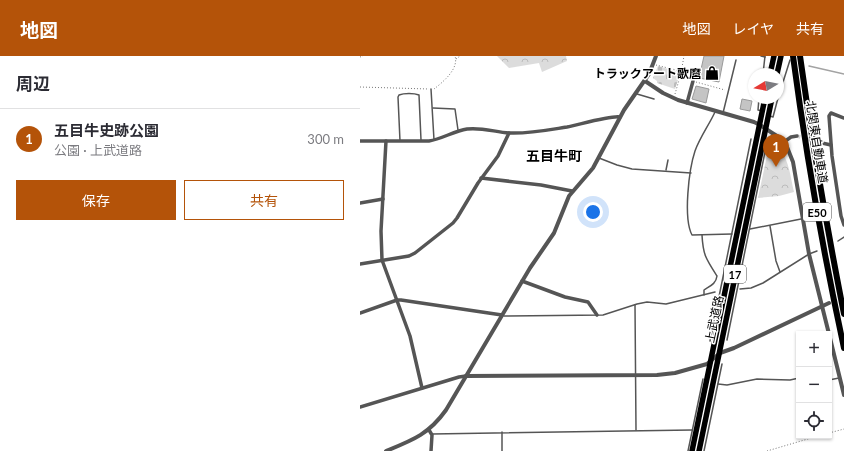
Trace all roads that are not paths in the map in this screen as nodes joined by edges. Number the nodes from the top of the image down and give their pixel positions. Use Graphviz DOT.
graph roads {
  1 [pos="656,56"];
  2 [pos="761,56"];
  3 [pos="765,56"];
  4 [pos="774,56"];
  5 [pos="781,56"];
  6 [pos="792,56"];
  7 [pos="800,56"];
  8 [pos="736,60"];
  9 [pos="764,68"];
  10 [pos="771,68"];
  11 [pos="778,68"];
  12 [pos="784,80"];
  13 [pos="693,81"];
  14 [pos="645,82"];
  15 [pos="431,89"];
  16 [pos="635,94"];
  17 [pos="654,98"];
  18 [pos="687,103"];
  19 [pos="758,104"];
  20 [pos="764,104"];
  21 [pos="771,104"];
  22 [pos="776,104"];
  23 [pos="433,108"];
  24 [pos="715,110"];
  25 [pos="762,111"];
  26 [pos="723,113"];
  27 [pos="768,116"];
  28 [pos="620,117"];
  29 [pos="844,118"];
  30 [pos="760,125"];
  31 [pos="766,129"];
  32 [pos="458,131"];
  33 [pos="509,133"];
  34 [pos="797,136"];
  35 [pos="752,139"];
  36 [pos="360,140"];
  37 [pos="434,140"];
  38 [pos="386,141"];
  39 [pos="400,141"];
  40 [pos="421,141"];
  41 [pos="767,142"];
  42 [pos="784,142"];
  43 [pos="822,143"];
  44 [pos="831,145"];
  45 [pos="599,158"];
  46 [pos="668,160"];
  47 [pos="666,171"];
  48 [pos="759,172"];
  49 [pos="691,173"];
  50 [pos="482,178"];
  51 [pos="744,187"];
  52 [pos="572,191"];
  53 [pos="383,199"];
  54 [pos="360,203"];
  55 [pos="803,219"];
  56 [pos="844,225"];
  57 [pos="770,226"];
  58 [pos="750,229"];
  59 [pos="732,234"];
  60 [pos="702,235"];
  61 [pos="844,237"];
  62 [pos="838,240"];
  63 [pos="817,251"];
  64 [pos="809,254"];
  65 [pos="382,260"];
  66 [pos="360,264"];
  67 [pos="780,272"];
  68 [pos="522,281"];
  69 [pos="736,281"];
  70 [pos="740,289"];
  71 [pos="715,292"];
  72 [pos="704,295"];
  73 [pos="397,300"];
  74 [pos="829,303"];
  75 [pos="719,304"];
  76 [pos="635,305"];
  77 [pos="822,306"];
  78 [pos="360,313"];
  79 [pos="844,314"];
  80 [pos="502,315"];
  81 [pos="597,315"];
  82 [pos="828,331"];
  83 [pos="727,340"];
  84 [pos="710,341"];
  85 [pos="832,346"];
  86 [pos="844,348"];
  87 [pos="718,354"];
  88 [pos="710,362"];
  89 [pos="722,364"];
  90 [pos="466,376"];
  91 [pos="635,376"];
  92 [pos="702,378"];
  93 [pos="840,378"];
  94 [pos="796,379"];
  95 [pos="832,379"];
  96 [pos="718,384"];
  97 [pos="422,388"];
  98 [pos="844,395"];
  99 [pos="360,407"];
  100 [pos="708,419"];
  101 [pos="429,430"];
  102 [pos="636,430"];
  103 [pos="692,430"];
  104 [pos="502,432"];
  105 [pos="432,434"];
  106 [pos="386,451"];
  107 [pos="431,451"];
  108 [pos="502,451"];
  109 [pos="688,451"];
  110 [pos="692,451"];
  111 [pos="699,451"];
  112 [pos="704,451"];
  1 -- 14 [label="street"];
  2 -- 3 [label="lane"];
  3 -- 9 [label="lane"];
  4 -- 10 [label="highway"];
  5 -- 11 [label="highway"];
  6 -- 12 [label="lane"];
  6 -- 86 [label="highway, 北関東自動車道 / E50"];
  7 -- 79 [label="highway, 北関東自動車道 / E50"];
  8 -- 26 [label="lane"];
  13 -- 18 [label="street"];
  14 -- 16 [label="street"];
  14 -- 18 [label="street"];
  15 -- 23 [label="lane"];
  16 -- 17 [label="lane"];
  16 -- 28 [label="street"];
  18 -- 24 [label="street"];
  19 -- 25 [label="lane"];
  20 -- 25 [label="highway, 上武道路 / 17"];
  21 -- 27 [label="highway, 上武道路 / 17"];
  22 -- 27 [label="lane"];
  23 -- 32 [label="lane"];
  23 -- 37 [label="lane"];
  24 -- 26 [label="street"];
  24 -- 49 [label="lane"];
  25 -- 30 [label="highway, 上武道路 / 17"];
  26 -- 30 [label="street"];
  27 -- 31 [label="highway, 上武道路 / 17"];
  28 -- 33 [label="street"];
  28 -- 45 [label="street"];
  29 -- 44 [label="street"];
  30 -- 31 [label="street"];
  30 -- 51 [label="highway, 上武道路 / 17"];
  31 -- 42 [label="street"];
  31 -- 48 [label="highway, 上武道路 / 17"];
  32 -- 33 [label="street"];
  32 -- 37 [label="street"];
  33 -- 50 [label="street"];
  34 -- 42 [label="street"];
  35 -- 51 [label="lane"];
  36 -- 38 [label="street"];
  37 -- 40 [label="street"];
  38 -- 39 [label="street"];
  38 -- 53 [label="street"];
  39 -- 40 [label="street"];
  39 -- 40 [label="lane"];
  41 -- 48 [label="lane"];
  42 -- 55 [label="street"];
  43 -- 44 [label="street"];
  44 -- 56 [label="street"];
  45 -- 47 [label="lane"];
  45 -- 52 [label="street"];
  46 -- 47 [label="lane"];
  47 -- 49 [label="lane"];
  48 -- 58 [label="lane"];
  48 -- 69 [label="highway, 上武道路 / 17"];
  49 -- 60 [label="lane"];
  50 -- 52 [label="street"];
  50 -- 65 [label="street"];
  51 -- 59 [label="lane"];
  51 -- 75 [label="highway, 上武道路 / 17"];
  52 -- 68 [label="street"];
  53 -- 54 [label="street"];
  53 -- 65 [label="street"];
  55 -- 57 [label="lane"];
  55 -- 64 [label="street"];
  57 -- 58 [label="lane"];
  57 -- 67 [label="lane"];
  58 -- 69 [label="lane"];
  59 -- 60 [label="lane"];
  59 -- 75 [label="lane"];
  60 -- 72 [label="lane"];
  61 -- 62 [label="lane"];
  63 -- 64 [label="lane"];
  64 -- 67 [label="lane"];
  64 -- 77 [label="street"];
  65 -- 66 [label="street"];
  65 -- 73 [label="street"];
  67 -- 70 [label="lane"];
  68 -- 80 [label="street"];
  68 -- 81 [label="street"];
  69 -- 83 [label="lane"];
  69 -- 87 [label="highway, 上武道路 / 17"];
  71 -- 72 [label="lane"];
  72 -- 76 [label="lane"];
  73 -- 78 [label="street"];
  73 -- 80 [label="street"];
  73 -- 97 [label="street"];
  74 -- 77 [label="street"];
  75 -- 84 [label="lane"];
  75 -- 88 [label="highway, 上武道路 / 17"];
  76 -- 81 [label="lane"];
  76 -- 91 [label="lane"];
  77 -- 82 [label="street"];
  77 -- 87 [label="street"];
  80 -- 81 [label="lane"];
  80 -- 90 [label="street"];
  85 -- 93 [label="street"];
  87 -- 88 [label="street"];
  87 -- 100 [label="highway, 上武道路 / 17"];
  88 -- 91 [label="street"];
  88 -- 110 [label="highway, 上武道路 / 17"];
  89 -- 96 [label="lane"];
  90 -- 91 [label="street"];
  90 -- 97 [label="street"];
  90 -- 101 [label="street"];
  91 -- 102 [label="lane"];
  92 -- 103 [label="lane"];
  93 -- 95 [label="lane"];
  93 -- 98 [label="street"];
  94 -- 96 [label="lane"];
  96 -- 100 [label="lane"];
  97 -- 99 [label="street"];
  100 -- 111 [label="highway, 上武道路 / 17"];
  100 -- 112 [label="lane"];
  101 -- 105 [label="street"];
  101 -- 106 [label="street"];
  102 -- 103 [label="lane"];
  102 -- 104 [label="lane"];
  103 -- 109 [label="lane"];
  104 -- 105 [label="lane"];
  104 -- 108 [label="lane"];
  105 -- 107 [label="street"];
}
